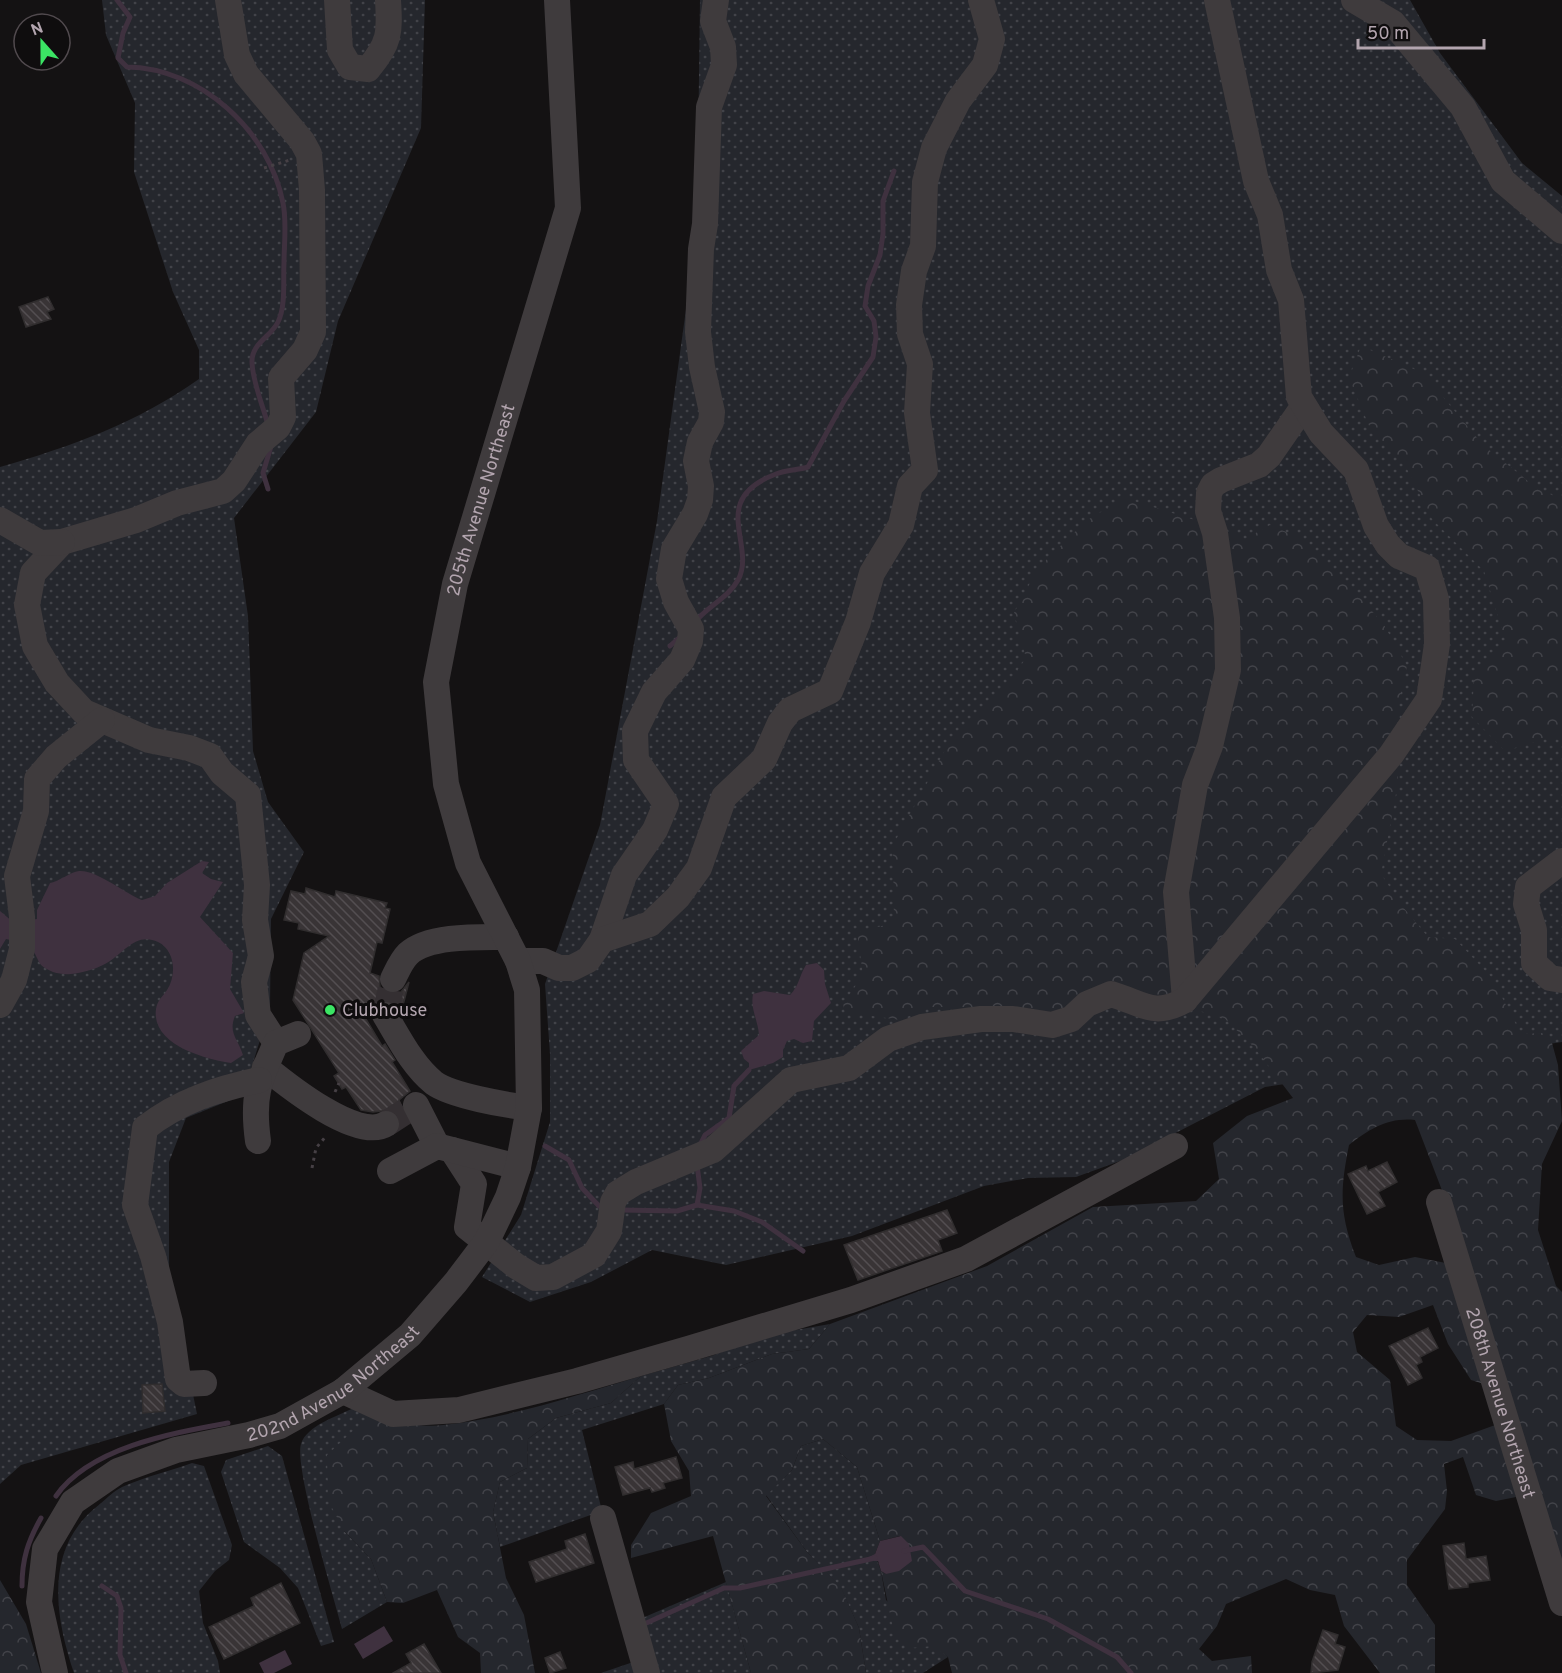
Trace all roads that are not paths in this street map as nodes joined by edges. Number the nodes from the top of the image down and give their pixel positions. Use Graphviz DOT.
graph roads {
  1 [pos="228,0"];
  2 [pos="337,0"];
  3 [pos="388,0"];
  4 [pos="558,0"];
  5 [pos="716,0"];
  6 [pos="981,0"];
  7 [pos="1217,0"];
  8 [pos="1354,0"];
  9 [pos="1562,231"];
  10 [pos="1303,407"];
  11 [pos="0,520"];
  12 [pos="62,542"];
  13 [pos="102,720"];
  14 [pos="1562,861"];
  15 [pos="506,937"];
  16 [pos="602,940"];
  17 [pos="518,961"];
  18 [pos="393,979"];
  19 [pos="1562,980"];
  20 [pos="527,990"];
  21 [pos="1185,999"];
  22 [pos="0,1005"];
  23 [pos="385,1015"];
  24 [pos="262,1073"];
  25 [pos="435,1084"];
  26 [pos="529,1108"];
  27 [pos="403,1114"];
  28 [pos="258,1141"];
  29 [pos="1175,1146"];
  30 [pos="445,1148"];
  31 [pos="518,1167"];
  32 [pos="390,1171"];
  33 [pos="1439,1202"];
  34 [pos="488,1241"];
  35 [pos="204,1383"];
  36 [pos="343,1391"];
  37 [pos="603,1518"];
  38 [pos="1562,1604"];
  39 [pos="55,1673"];
  40 [pos="647,1673"];
  1 -- 12 [label="street"];
  2 -- 3 [label="street"];
  4 -- 15 [label="street, 205th Avenue Northeast"];
  5 -- 16 [label="street"];
  6 -- 16 [label="street"];
  7 -- 10 [label="street"];
  8 -- 9 [label="street"];
  10 -- 21 [label="street"];
  10 -- 21 [label="street"];
  11 -- 12 [label="street"];
  12 -- 13 [label="street"];
  13 -- 22 [label="street"];
  13 -- 24 [label="street"];
  14 -- 19 [label="street"];
  15 -- 17 [label="street, 205th Avenue Northeast"];
  15 -- 18 [label="street"];
  16 -- 17 [label="street"];
  17 -- 20 [label="street, 205th Avenue Northeast"];
  20 -- 26 [label="street, 202nd Avenue Northeast"];
  21 -- 34 [label="street"];
  23 -- 25 [label="street"];
  24 -- 27 [label="street"];
  24 -- 28 [label="street"];
  24 -- 35 [label="street"];
  25 -- 26 [label="street"];
  25 -- 27 [label="street"];
  26 -- 31 [label="street, 202nd Avenue Northeast"];
  27 -- 30 [label="street"];
  29 -- 36 [label="street"];
  30 -- 31 [label="street"];
  30 -- 32 [label="street"];
  30 -- 34 [label="street"];
  31 -- 34 [label="street, 202nd Avenue Northeast"];
  33 -- 38 [label="street, 208th Avenue Northeast"];
  34 -- 36 [label="street, 202nd Avenue Northeast"];
  36 -- 39 [label="street, 202nd Avenue Northeast"];
  37 -- 40 [label="street"];
}
